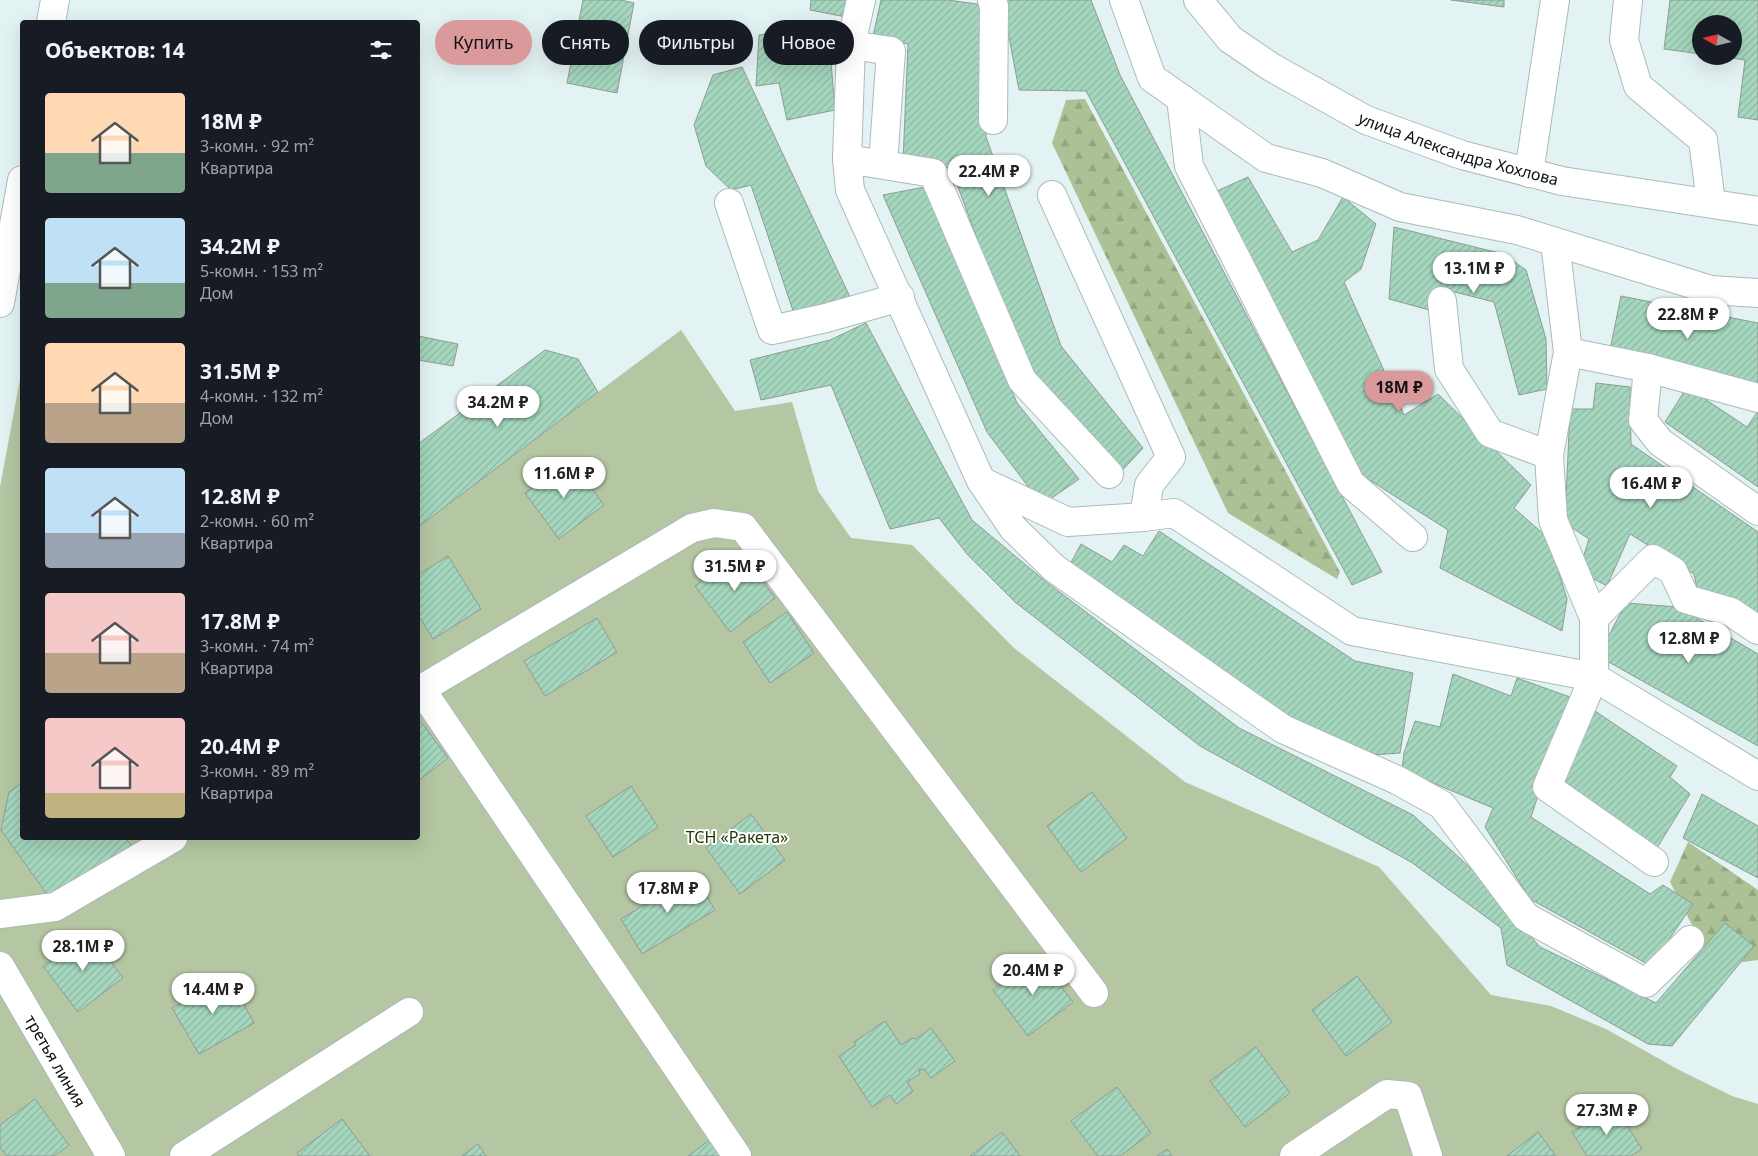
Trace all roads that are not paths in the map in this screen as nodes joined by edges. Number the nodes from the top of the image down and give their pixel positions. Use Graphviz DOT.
graph roads {
  1 [pos="55,0"];
  2 [pos="861,0"];
  3 [pos="992,0"];
  4 [pos="1124,0"];
  5 [pos="1198,0"];
  6 [pos="1555,0"];
  7 [pos="1628,0"];
  8 [pos="51,20"];
  9 [pos="854,32"];
  10 [pos="854,45"];
  11 [pos="850,65"];
  12 [pos="1181,98"];
  13 [pos="993,120"];
  14 [pos="847,159"];
  15 [pos="882,164"];
  16 [pos="1529,173"];
  17 [pos="20,195"];
  18 [pos="1052,195"];
  19 [pos="729,203"];
  20 [pos="1711,204"];
  21 [pos="1758,211"];
  22 [pos="1555,242"];
  23 [pos="1758,293"];
  24 [pos="900,297"];
  25 [pos="1442,301"];
  26 [pos="0,303"];
  27 [pos="1568,352"];
  28 [pos="1648,368"];
  29 [pos="1758,398"];
  30 [pos="1549,455"];
  31 [pos="1109,474"];
  32 [pos="981,481"];
  33 [pos="1758,511"];
  34 [pos="1144,517"];
  35 [pos="1413,537"];
  36 [pos="1594,618"];
  37 [pos="1758,630"];
  38 [pos="1594,678"];
  39 [pos="420,689"];
  40 [pos="420,691"];
  41 [pos="1758,776"];
  42 [pos="169,840"];
  43 [pos="1654,862"];
  44 [pos="0,914"];
  45 [pos="1690,940"];
  46 [pos="0,966"];
  47 [pos="1094,994"];
  48 [pos="409,1012"];
  49 [pos="111,1156"];
  50 [pos="184,1156"];
  51 [pos="736,1156"];
  52 [pos="1294,1156"];
  53 [pos="1428,1156"];
  1 -- 8 [label="street"];
  2 -- 9 [label="street"];
  3 -- 13 [label="street"];
  4 -- 12 [label="street"];
  5 -- 16 [label="street, улица Александра Хохлова"];
  6 -- 16 [label="street"];
  7 -- 20 [label="street"];
  10 -- 15 [label="street"];
  11 -- 14 [label="street"];
  12 -- 22 [label="street"];
  12 -- 35 [label="street"];
  14 -- 15 [label="street"];
  14 -- 24 [label="street"];
  15 -- 31 [label="street"];
  16 -- 20 [label="street, улица Александра Хохлова"];
  17 -- 26 [label="street"];
  18 -- 34 [label="street"];
  19 -- 24 [label="street"];
  20 -- 21 [label="street, улица Александра Хохлова"];
  22 -- 23 [label="street"];
  22 -- 27 [label="street"];
  24 -- 32 [label="street"];
  25 -- 30 [label="street"];
  27 -- 28 [label="street"];
  27 -- 30 [label="street"];
  28 -- 29 [label="street"];
  28 -- 33 [label="street"];
  30 -- 36 [label="street"];
  32 -- 34 [label="street"];
  32 -- 45 [label="street"];
  34 -- 38 [label="street"];
  36 -- 37 [label="street"];
  36 -- 38 [label="street"];
  38 -- 41 [label="street"];
  38 -- 43 [label="street"];
  39 -- 47 [label="street"];
  40 -- 51 [label="street"];
  42 -- 44 [label="street"];
  46 -- 49 [label="street, третья линия"];
  48 -- 50 [label="street"];
  52 -- 53 [label="street"];
}
